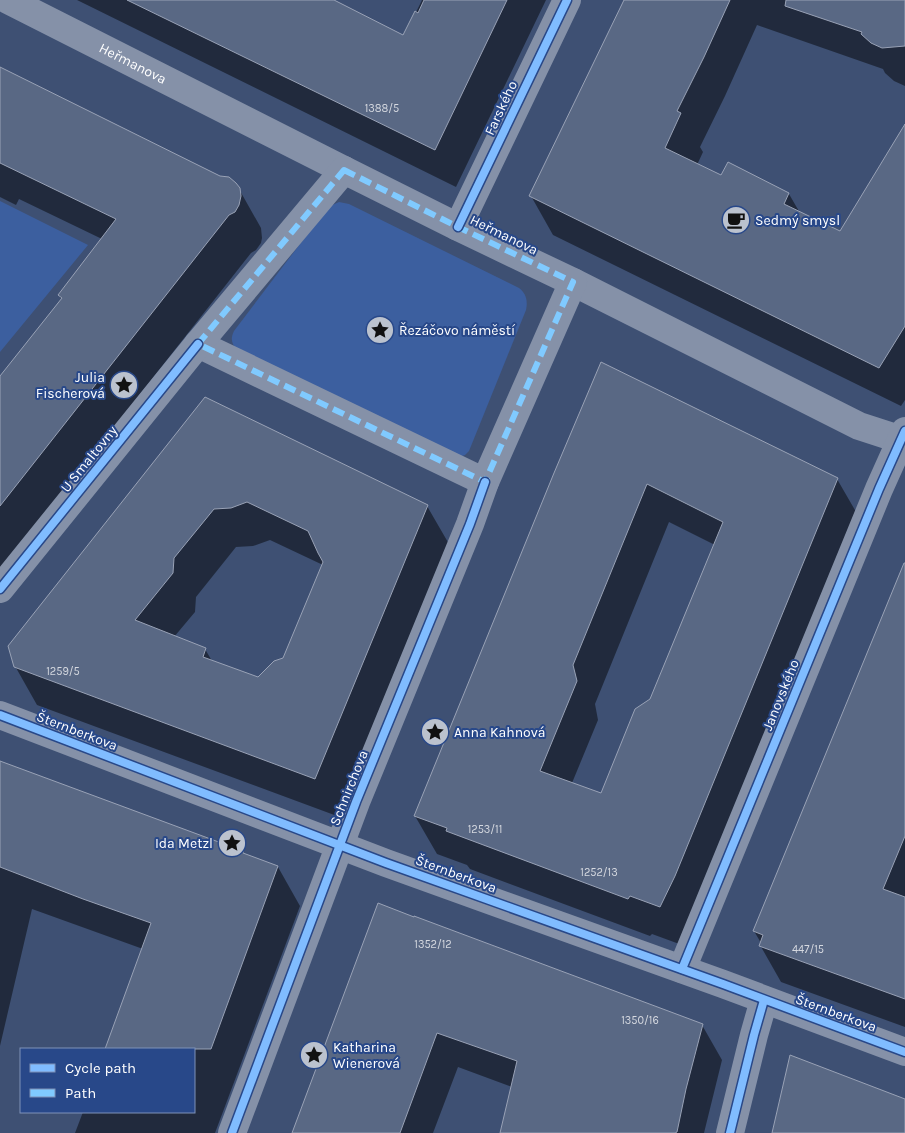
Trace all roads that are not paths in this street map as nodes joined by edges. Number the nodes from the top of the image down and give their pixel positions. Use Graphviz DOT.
graph roads {
  1 [pos="8,0"];
  2 [pos="567,0"];
  3 [pos="344,170"];
  4 [pos="458,227"];
  5 [pos="573,282"];
  6 [pos="198,344"];
  7 [pos="903,437"];
  8 [pos="485,482"];
  9 [pos="0,589"];
  10 [pos="0,715"];
  11 [pos="340,845"];
  12 [pos="682,969"];
  13 [pos="764,1000"];
  14 [pos="905,1052"];
  15 [pos="232,1133"];
  16 [pos="730,1133"];
  1 -- 3 [label="street, Heřmanova"];
  2 -- 4 [label="street, Farského"];
  3 -- 4 [label="street, Heřmanova"];
  3 -- 6 [label="street"];
  4 -- 5 [label="street, Heřmanova"];
  5 -- 7 [label="street, Heřmanova"];
  5 -- 8 [label="street"];
  6 -- 8 [label="street"];
  6 -- 9 [label="street, U Smaltovny"];
  7 -- 12 [label="street, Janovského"];
  8 -- 11 [label="street, Schnirchova"];
  10 -- 11 [label="street, Šternberkova"];
  11 -- 12 [label="street, Šternberkova"];
  11 -- 15 [label="street, Schnirchova"];
  12 -- 13 [label="street, Šternberkova"];
  13 -- 14 [label="street, Šternberkova"];
  13 -- 16 [label="street"];
}
